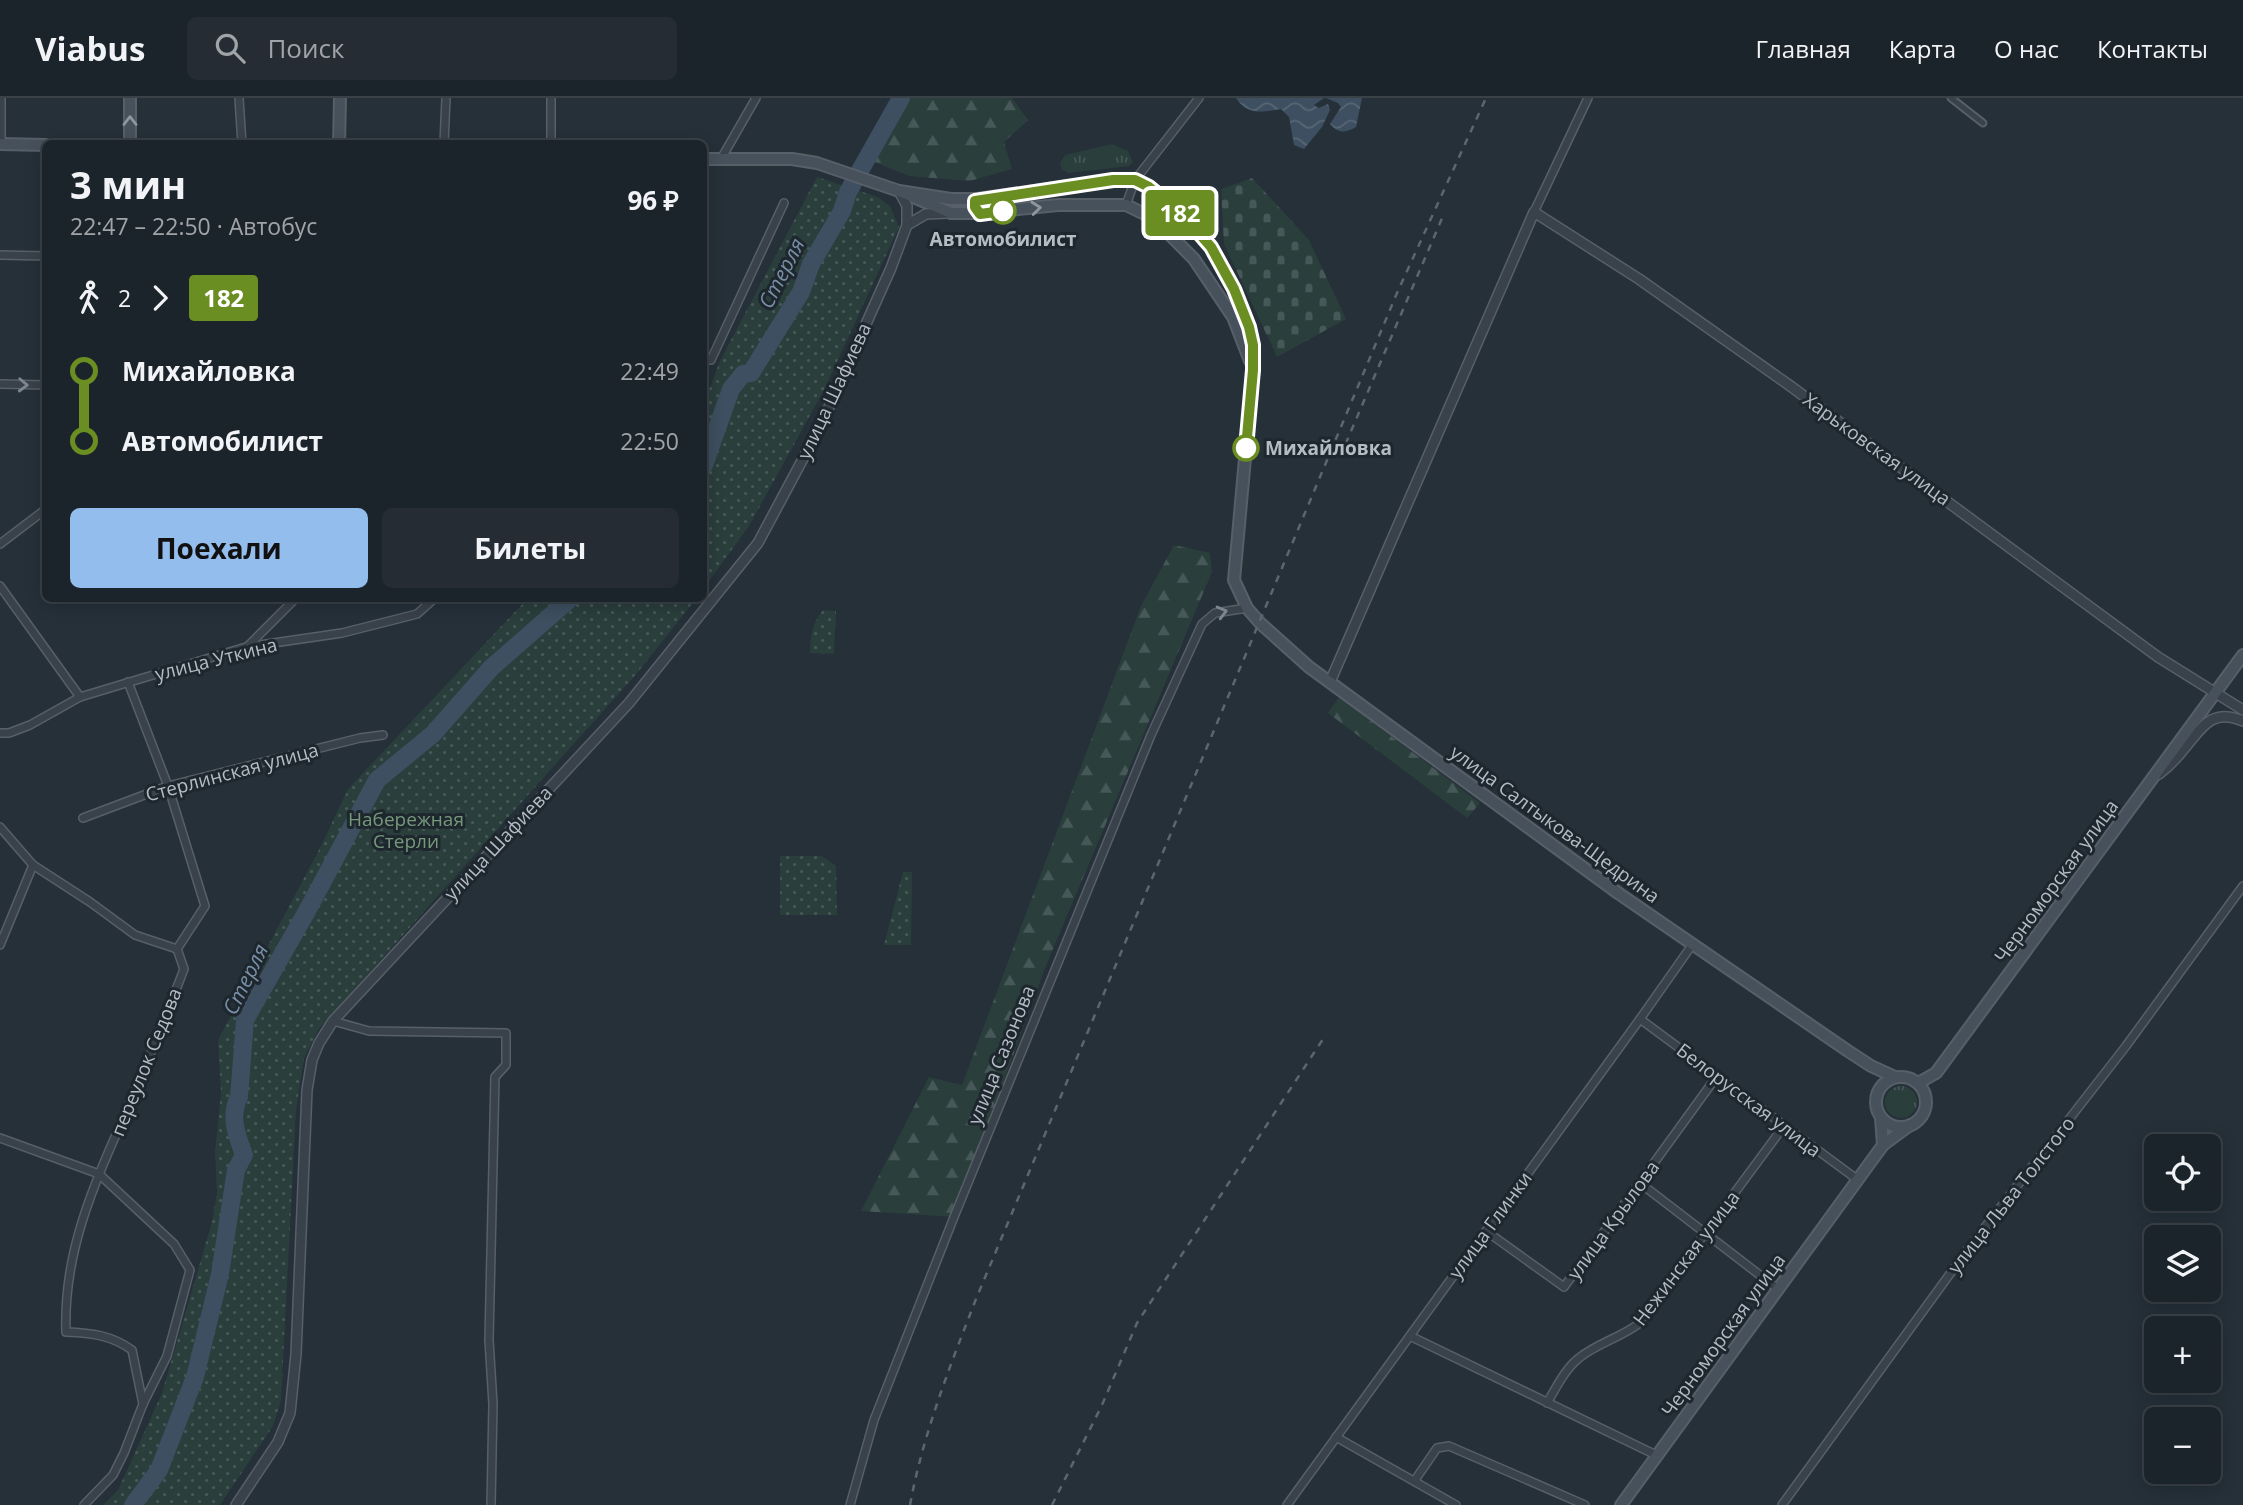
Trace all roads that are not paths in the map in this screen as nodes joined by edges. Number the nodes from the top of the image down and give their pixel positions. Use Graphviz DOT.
graph roads {
  1 [pos="1,98"];
  2 [pos="130,98"];
  3 [pos="239,98"];
  4 [pos="340,98"];
  5 [pos="446,98"];
  6 [pos="551,98"];
  7 [pos="756,98"];
  8 [pos="1199,98"];
  9 [pos="1588,98"];
  10 [pos="1951,98"];
  11 [pos="1983,123"];
  12 [pos="130,140"];
  13 [pos="242,140"];
  14 [pos="339,140"];
  15 [pos="444,140"];
  16 [pos="551,140"];
  17 [pos="0,144"];
  18 [pos="42,145"];
  19 [pos="707,159"];
  20 [pos="721,159"];
  21 [pos="1135,180"];
  22 [pos="899,191"];
  23 [pos="977,199"];
  24 [pos="784,203"];
  25 [pos="1126,205"];
  26 [pos="1534,212"];
  27 [pos="951,213"];
  28 [pos="980,214"];
  29 [pos="907,225"];
  30 [pos="0,255"];
  31 [pos="42,256"];
  32 [pos="707,360"];
  33 [pos="1253,370"];
  34 [pos="0,384"];
  35 [pos="42,385"];
  36 [pos="42,512"];
  37 [pos="0,544"];
  38 [pos="0,586"];
  39 [pos="292,602"];
  40 [pos="431,602"];
  41 [pos="1247,608"];
  42 [pos="246,648"];
  43 [pos="2243,655"];
  44 [pos="128,682"];
  45 [pos="1330,682"];
  46 [pos="2216,692"];
  47 [pos="80,697"];
  48 [pos="2243,710"];
  49 [pos="2243,721"];
  50 [pos="0,733"];
  51 [pos="383,735"];
  52 [pos="2152,780"];
  53 [pos="167,786"];
  54 [pos="83,818"];
  55 [pos="0,827"];
  56 [pos="33,865"];
  57 [pos="2243,886"];
  58 [pos="0,945"];
  59 [pos="1692,945"];
  60 [pos="177,949"];
  61 [pos="1640,1019"];
  62 [pos="333,1021"];
  63 [pos="1871,1066"];
  64 [pos="1936,1073"];
  65 [pos="1717,1076"];
  66 [pos="1895,1077"];
  67 [pos="1918,1083"];
  68 [pos="1878,1090"];
  69 [pos="1925,1107"];
  70 [pos="1881,1118"];
  71 [pos="1910,1125"];
  72 [pos="1784,1126"];
  73 [pos="0,1138"];
  74 [pos="1884,1145"];
  75 [pos="99,1174"];
  76 [pos="1858,1180"];
  77 [pos="1640,1183"];
  78 [pos="1486,1231"];
  79 [pos="1706,1234"];
  80 [pos="1778,1289"];
  81 [pos="1410,1336"];
  82 [pos="1546,1403"];
  83 [pos="143,1404"];
  84 [pos="1336,1437"];
  85 [pos="1658,1456"];
  86 [pos="1415,1480"];
  87 [pos="84,1505"];
  88 [pos="236,1505"];
  89 [pos="491,1505"];
  90 [pos="850,1505"];
  91 [pos="1287,1505"];
  92 [pos="1457,1505"];
  93 [pos="1585,1505"];
  94 [pos="1621,1505"];
  95 [pos="1783,1505"];
  1 -- 17 [label="street"];
  12 -- 2 [label="main road, one-way"];
  3 -- 13 [label="street"];
  4 -- 14 [label="main road"];
  5 -- 15 [label="street"];
  6 -- 16 [label="street"];
  7 -- 20 [label="street"];
  8 -- 21 [label="street"];
  9 -- 26 [label="street"];
  10 -- 11 [label="street"];
  17 -- 18 [label="main road"];
  19 -- 20 [label="main road"];
  20 -- 22 [label="main road"];
  21 -- 23 [label="main road"];
  21 -- 25 [label="street"];
  21 -- 33 [label="main road"];
  22 -- 23 [label="main road"];
  22 -- 27 [label="main road"];
  22 -- 29 [label="street"];
  23 -- 28 [label="street"];
  24 -- 32 [label="street"];
  28 -- 25 [label="main road, one-way"];
  25 -- 33 [label="main road"];
  26 -- 45 [label="street"];
  26 -- 46 [label="street, Харьковская улица"];
  27 -- 28 [label="main road"];
  27 -- 29 [label="street"];
  29 -- 62 [label="street, улица Шафиева"];
  30 -- 31 [label="street"];
  33 -- 41 [label="main road, улица Салтыкова-Щедрина"];
  34 -- 35 [label="street, one-way"];
  36 -- 37 [label="street"];
  38 -- 47 [label="street"];
  39 -- 42 [label="street"];
  40 -- 42 [label="street, улица Уткина"];
  41 -- 45 [label="main road, улица Салтыкова-Щедрина"];
  90 -- 41 [label="street, улица Сазонова, one-way"];
  42 -- 44 [label="street, улица Уткина"];
  43 -- 46 [label="main road, Черноморская улица"];
  44 -- 47 [label="street, улица Уткина"];
  44 -- 53 [label="street"];
  45 -- 59 [label="main road, улица Салтыкова-Щедрина"];
  46 -- 48 [label="street, Харьковская улица"];
  46 -- 52 [label="main road, Черноморская улица"];
  47 -- 50 [label="street, улица Уткина"];
  49 -- 52 [label="street"];
  51 -- 53 [label="street, Стерлинская улица"];
  52 -- 64 [label="main road, Черноморская улица"];
  53 -- 54 [label="street, Стерлинская улица"];
  53 -- 60 [label="street"];
  55 -- 56 [label="street"];
  56 -- 58 [label="street"];
  56 -- 60 [label="street"];
  57 -- 95 [label="street, улица Льва Толстого"];
  59 -- 61 [label="street, улица Глинки"];
  59 -- 63 [label="main road, улица Салтыкова-Щедрина"];
  60 -- 75 [label="street, переулок Седова"];
  61 -- 65 [label="street, Белорусская улица"];
  61 -- 78 [label="street, улица Глинки"];
  62 -- 88 [label="street, улица Шафиева"];
  62 -- 89 [label="street"];
  63 -- 66 [label="main road, улица Салтыкова-Щедрина"];
  63 -- 68 [label="main road"];
  64 -- 67 [label="main road, Черноморская улица"];
  64 -- 69 [label="main road"];
  65 -- 72 [label="street, Белорусская улица"];
  65 -- 77 [label="street, улица Крылова"];
  66 -- 67 [label="main road"];
  66 -- 68 [label="main road"];
  67 -- 69 [label="main road"];
  68 -- 70 [label="main road"];
  69 -- 71 [label="main road"];
  70 -- 71 [label="main road"];
  70 -- 74 [label="main road"];
  71 -- 74 [label="main road, Черноморская улица"];
  72 -- 76 [label="street, Белорусская улица"];
  72 -- 79 [label="street, Нежинская улица"];
  73 -- 75 [label="street"];
  74 -- 76 [label="main road, Черноморская улица"];
  75 -- 83 [label="street"];
  75 -- 83 [label="street, переулок Седова"];
  76 -- 80 [label="main road, Черноморская улица"];
  77 -- 78 [label="street, улица Крылова"];
  77 -- 79 [label="street"];
  78 -- 81 [label="street, улица Глинки"];
  79 -- 80 [label="street"];
  79 -- 82 [label="street, Нежинская улица"];
  80 -- 85 [label="main road, Черноморская улица"];
  81 -- 82 [label="street"];
  81 -- 84 [label="street, улица Глинки"];
  82 -- 85 [label="street"];
  83 -- 87 [label="street"];
  84 -- 86 [label="street"];
  84 -- 91 [label="street, улица Глинки"];
  85 -- 94 [label="main road, Черноморская улица"];
  86 -- 92 [label="street"];
  86 -- 93 [label="street"];
}
